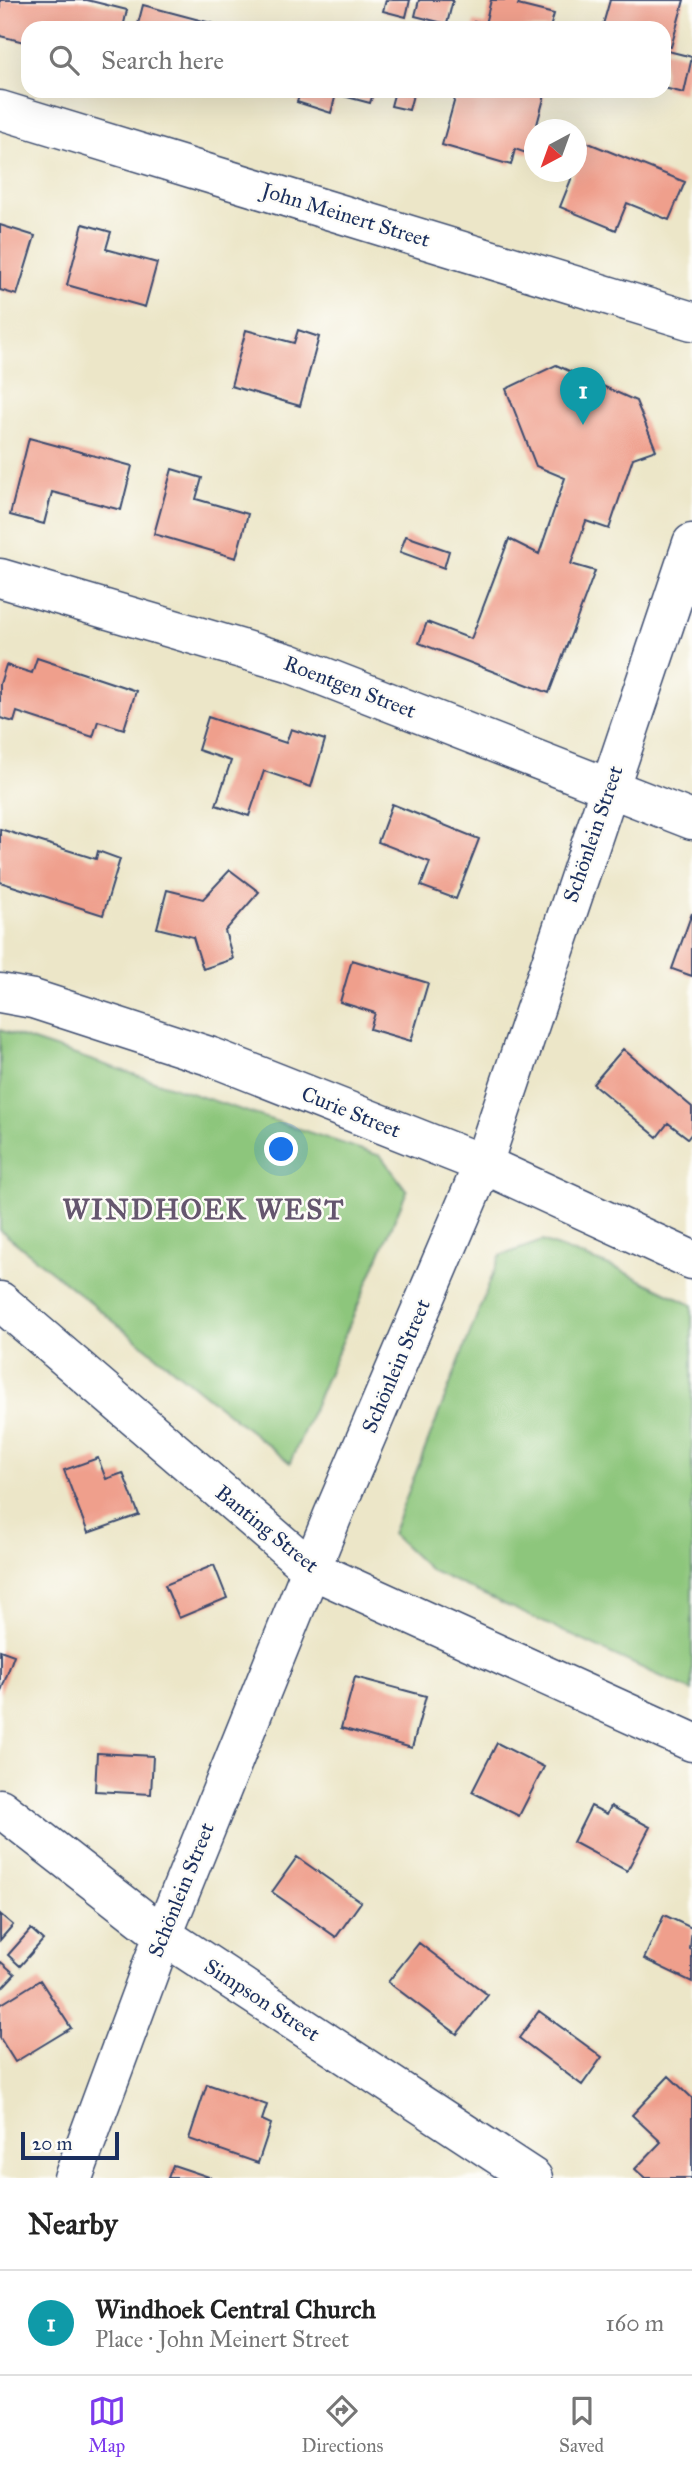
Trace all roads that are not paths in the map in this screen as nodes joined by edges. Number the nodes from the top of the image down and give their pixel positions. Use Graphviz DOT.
graph roads {
  1 [pos="0,110"];
  2 [pos="692,321"];
  3 [pos="692,543"];
  4 [pos="0,578"];
  5 [pos="609,787"];
  6 [pos="692,820"];
  7 [pos="0,993"];
  8 [pos="483,1164"];
  9 [pos="692,1260"];
  10 [pos="0,1301"];
  11 [pos="311,1569"];
  12 [pos="692,1742"];
  13 [pos="0,1808"];
  14 [pos="163,1935"];
  15 [pos="73,2178"];
  16 [pos="533,2178"];
  1 -- 2 [label="street, John Meinert Street"];
  3 -- 5 [label="street, Schönlein Street"];
  4 -- 5 [label="street, Roentgen Street"];
  5 -- 6 [label="street, Roentgen Street"];
  5 -- 8 [label="street, Schönlein Street"];
  7 -- 8 [label="street, Curie Street"];
  8 -- 9 [label="street, Curie Street"];
  8 -- 11 [label="street, Schönlein Street"];
  10 -- 11 [label="street, Banting Street"];
  11 -- 12 [label="street, Banting Street"];
  11 -- 14 [label="street, Schönlein Street"];
  13 -- 14 [label="street, Simpson Street"];
  14 -- 15 [label="street, Schönlein Street"];
  14 -- 16 [label="street, Simpson Street"];
}
